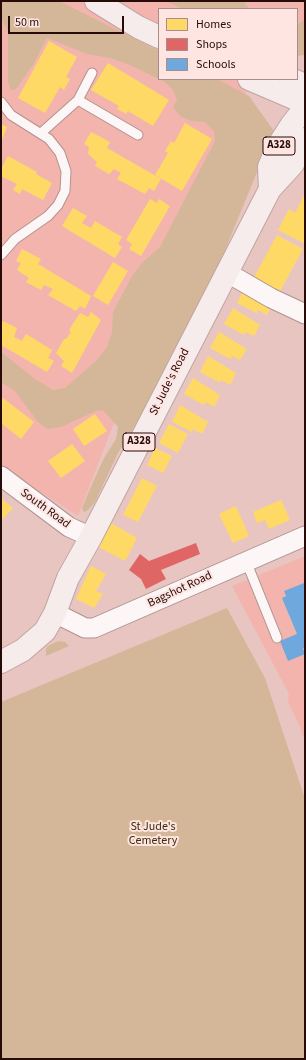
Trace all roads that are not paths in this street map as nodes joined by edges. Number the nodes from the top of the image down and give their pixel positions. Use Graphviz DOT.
graph roads {
  1 [pos="96,1"];
  2 [pos="113,1"];
  3 [pos="158,21"];
  4 [pos="158,37"];
  5 [pos="92,73"];
  6 [pos="251,80"];
  7 [pos="293,80"];
  8 [pos="305,85"];
  9 [pos="78,100"];
  10 [pos="1,102"];
  11 [pos="305,103"];
  12 [pos="305,108"];
  13 [pos="41,133"];
  14 [pos="138,135"];
  15 [pos="305,139"];
  16 [pos="270,189"];
  17 [pos="1,255"];
  18 [pos="226,272"];
  19 [pos="305,314"];
  20 [pos="1,476"];
  21 [pos="305,536"];
  22 [pos="91,537"];
  23 [pos="246,561"];
  24 [pos="55,613"];
  25 [pos="277,638"];
  26 [pos="1,662"];
  1 -- 4 [label="main road"];
  2 -- 3 [label="main road"];
  5 -- 9 [label="lane"];
  6 -- 11 [label="main road"];
  7 -- 8 [label="main road"];
  9 -- 13 [label="lane"];
  9 -- 14 [label="lane"];
  10 -- 13 [label="lane"];
  12 -- 16 [label="main road, A328"];
  13 -- 17 [label="lane"];
  15 -- 16 [label="main road, St Jude's Road"];
  16 -- 18 [label="main road, St Jude's Road / A328"];
  18 -- 19 [label="street"];
  18 -- 22 [label="main road, St Jude's Road / A328"];
  20 -- 22 [label="street, South Road"];
  21 -- 23 [label="street, Bagshot Road"];
  22 -- 24 [label="main road, St Jude's Road / A328"];
  23 -- 24 [label="street, Bagshot Road"];
  23 -- 25 [label="lane"];
  24 -- 26 [label="main road, St Jude's Road / A328"];
}
